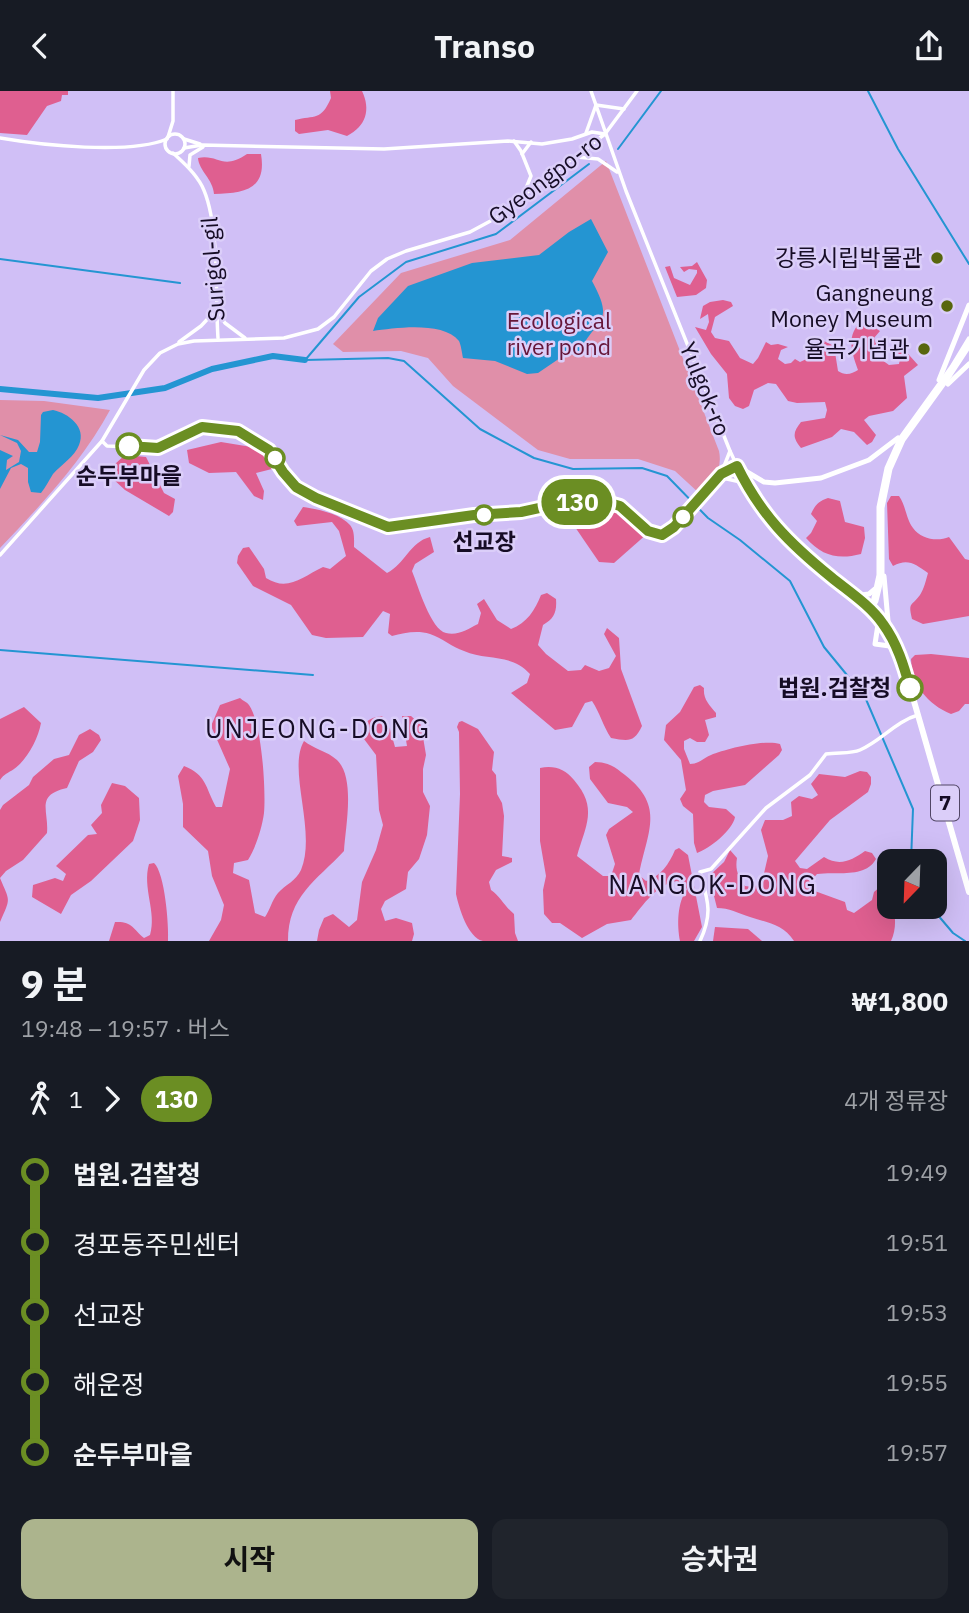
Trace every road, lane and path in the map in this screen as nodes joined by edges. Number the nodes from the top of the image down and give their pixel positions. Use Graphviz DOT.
graph roads {
  1 [pos="173,91"];
  2 [pos="591,91"];
  3 [pos="637,91"];
  4 [pos="596,105"];
  5 [pos="625,109"];
  6 [pos="173,121"];
  7 [pos="586,133"];
  8 [pos="605,134"];
  9 [pos="178,135"];
  10 [pos="0,138"];
  11 [pos="167,138"];
  12 [pos="183,139"];
  13 [pos="514,141"];
  14 [pos="532,142"];
  15 [pos="151,145"];
  16 [pos="204,145"];
  17 [pos="184,148"];
  18 [pos="171,152"];
  19 [pos="522,154"];
  20 [pos="575,157"];
  21 [pos="188,166"];
  22 [pos="620,174"];
  23 [pos="521,197"];
  24 [pos="969,305"];
  25 [pos="216,310"];
  26 [pos="218,338"];
  27 [pos="246,338"];
  28 [pos="969,339"];
  29 [pos="178,344"];
  30 [pos="969,346"];
  31 [pos="969,364"];
  32 [pos="938,393"];
  33 [pos="931,396"];
  34 [pos="903,434"];
  35 [pos="102,441"];
  36 [pos="730,451"];
  37 [pos="737,466"];
  38 [pos="720,475"];
  39 [pos="745,483"];
  40 [pos="0,555"];
  41 [pos="882,561"];
  42 [pos="877,586"];
  43 [pos="854,596"];
  44 [pos="871,608"];
  45 [pos="879,618"];
  46 [pos="890,633"];
  47 [pos="897,647"];
  48 [pos="918,715"];
  49 [pos="969,877"];
  50 [pos="969,892"];
  51 [pos="700,941"];
  1 -- 6 [label="street"];
  2 -- 4 [label="street"];
  3 -- 5 [label="street, Gyeongpo-ro"];
  4 -- 5 [label="street"];
  4 -- 7 [label="street"];
  4 -- 8 [label="street"];
  5 -- 8 [label="street, Gyeongpo-ro"];
  6 -- 9 [label="street"];
  6 -- 11 [label="street"];
  7 -- 8 [label="street"];
  7 -- 14 [label="street"];
  8 -- 20 [label="street, Gyeongpo-ro"];
  8 -- 22 [label="street, Yulgok-ro"];
  9 -- 11 [label="street"];
  9 -- 12 [label="street"];
  10 -- 15 [label="street"];
  11 -- 15 [label="street"];
  11 -- 18 [label="street"];
  12 -- 16 [label="street"];
  12 -- 17 [label="street"];
  13 -- 14 [label="street"];
  13 -- 16 [label="street"];
  13 -- 19 [label="street"];
  14 -- 19 [label="street"];
  15 -- 18 [label="street"];
  16 -- 17 [label="street"];
  16 -- 21 [label="street"];
  17 -- 18 [label="street"];
  17 -- 21 [label="street, Surigol-gil"];
  18 -- 21 [label="street, Surigol-gil"];
  19 -- 23 [label="street"];
  20 -- 22 [label="street"];
  20 -- 23 [label="street, Gyeongpo-ro"];
  21 -- 25 [label="street, Surigol-gil"];
  22 -- 36 [label="street, Yulgok-ro"];
  23 -- 27 [label="street, Gyeongpo-ro"];
  24 -- 33 [label="main road"];
  25 -- 26 [label="street, Surigol-gil"];
  25 -- 27 [label="street"];
  25 -- 29 [label="street"];
  26 -- 27 [label="street, Gyeongpo-ro"];
  26 -- 29 [label="street, Gyeongpo-ro"];
  28 -- 33 [label="main road"];
  29 -- 35 [label="street, Gyeongpo-ro"];
  30 -- 32 [label="main road, 7"];
  31 -- 32 [label="main road"];
  32 -- 41 [label="main road, 7"];
  33 -- 34 [label="main road"];
  34 -- 37 [label="main road"];
  34 -- 42 [label="main road"];
  35 -- 38 [label="street"];
  35 -- 40 [label="street, Gyeongpo-ro"];
  36 -- 37 [label="street, Yulgok-ro"];
  36 -- 38 [label="street"];
  37 -- 38 [label="street"];
  37 -- 39 [label="street, Yulgok-ro"];
  38 -- 39 [label="street"];
  39 -- 43 [label="street, Yulgok-ro"];
  41 -- 44 [label="main road, 7"];
  41 -- 46 [label="main road, 7"];
  42 -- 43 [label="main road"];
  42 -- 44 [label="main road"];
  43 -- 44 [label="street, Yulgok-ro"];
  44 -- 45 [label="main road, 7"];
  45 -- 46 [label="main road, 7"];
  45 -- 47 [label="main road"];
  46 -- 47 [label="highway, 7"];
  47 -- 48 [label="highway, 7"];
  48 -- 49 [label="highway, 7"];
  48 -- 50 [label="highway, 7"];
  48 -- 51 [label="street"];
}
